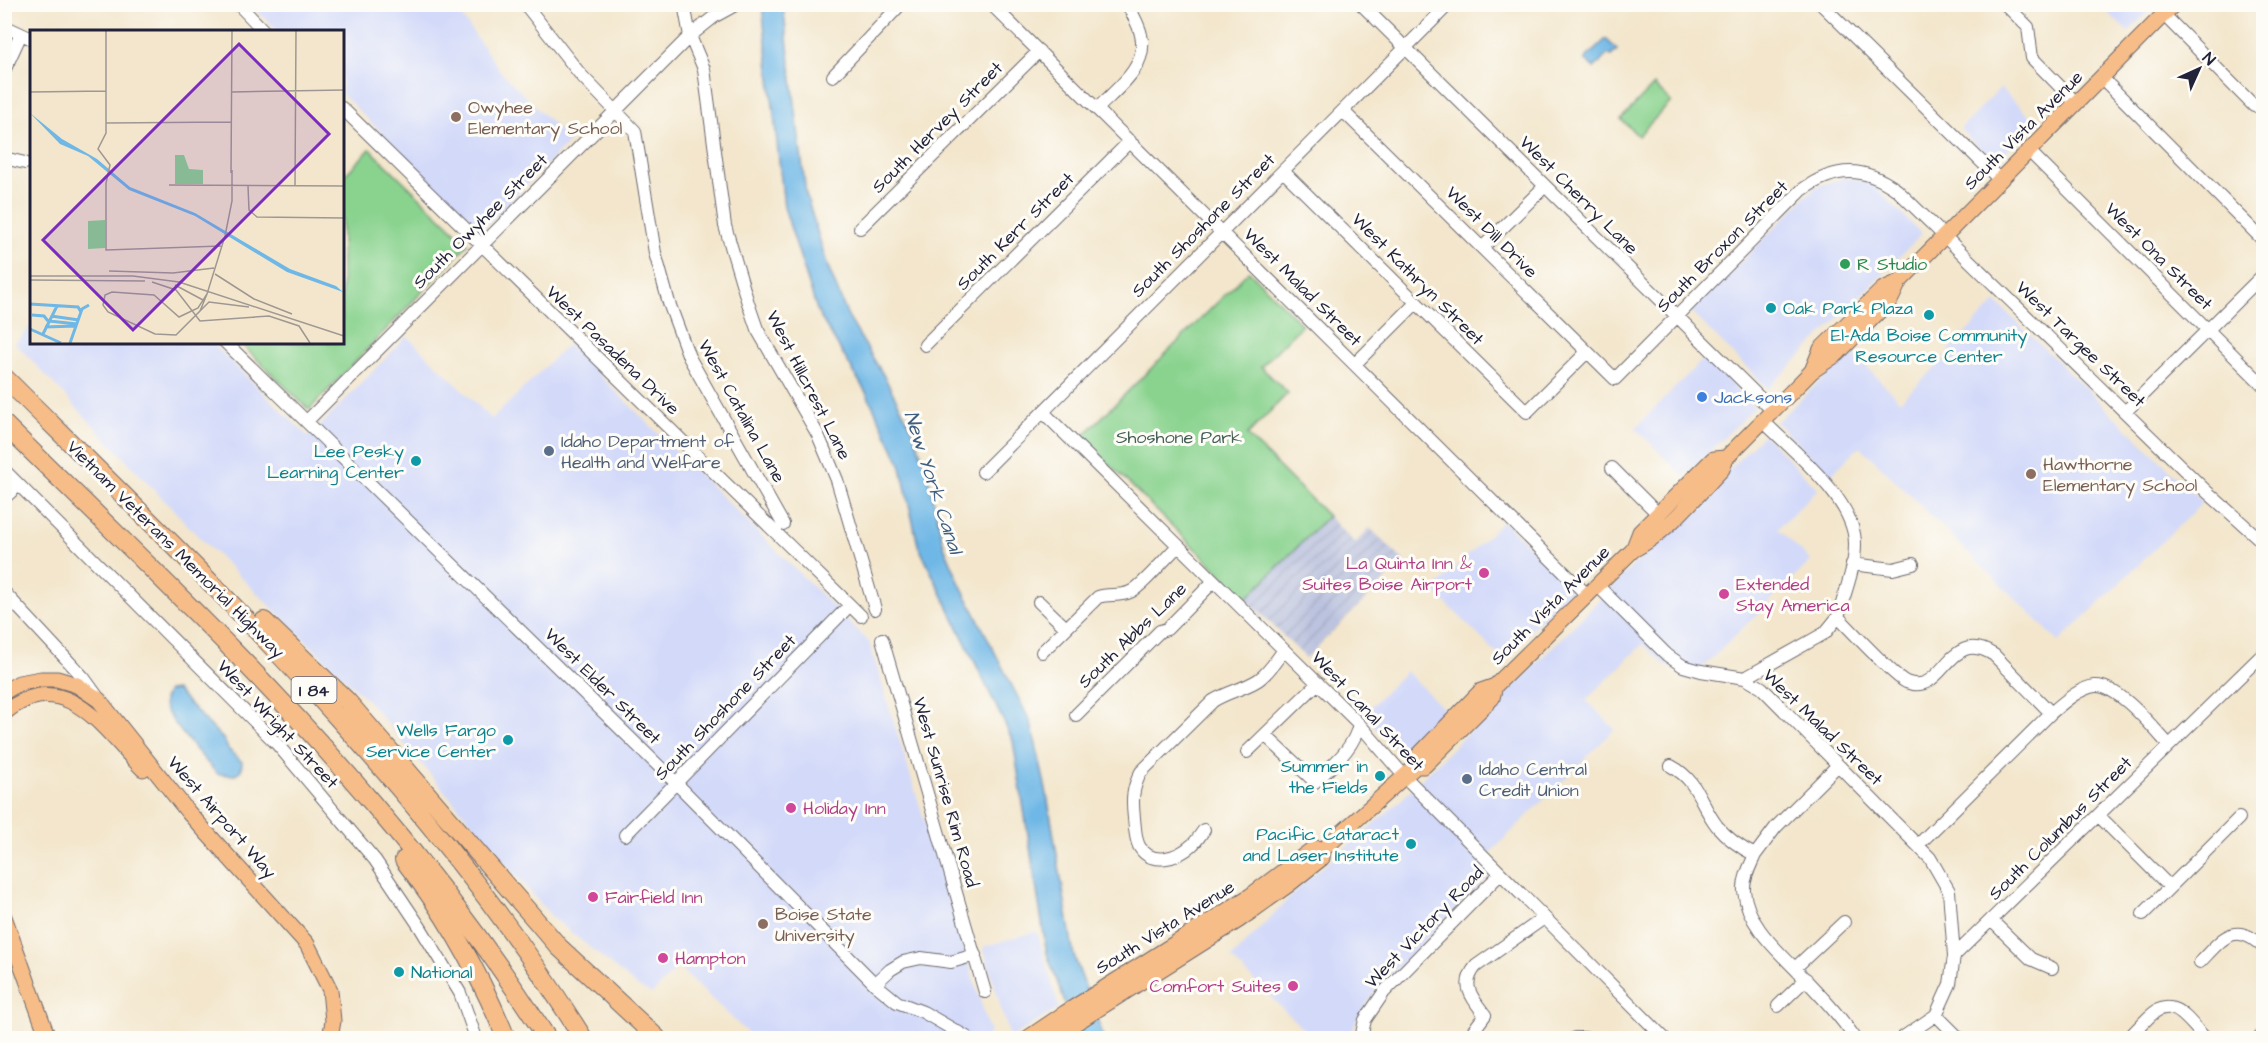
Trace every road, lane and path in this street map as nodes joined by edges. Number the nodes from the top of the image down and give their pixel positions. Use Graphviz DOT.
graph roads {
  1 [pos="238,4"];
  2 [pos="525,4"];
  3 [pos="684,4"];
  4 [pos="737,4"];
  5 [pos="902,4"];
  6 [pos="991,4"];
  7 [pos="1128,4"];
  8 [pos="1361,4"];
  9 [pos="1449,4"];
  10 [pos="1821,4"];
  11 [pos="2005,4"];
  12 [pos="2169,10"];
  13 [pos="4,26"];
  14 [pos="263,30"];
  15 [pos="690,36"];
  16 [pos="26,37"];
  17 [pos="1405,49"];
  18 [pos="1039,51"];
  19 [pos="4,71"];
  20 [pos="833,76"];
  21 [pos="2102,78"];
  22 [pos="2076,103"];
  23 [pos="2254,106"];
  24 [pos="1097,109"];
  25 [pos="616,110"];
  26 [pos="344,111"];
  27 [pos="1343,111"];
  28 [pos="1130,141"];
  29 [pos="2029,151"];
  30 [pos="4,158"];
  31 [pos="25,163"];
  32 [pos="1283,171"];
  33 [pos="1871,175"];
  34 [pos="2000,180"];
  35 [pos="1545,186"];
  36 [pos="860,228"];
  37 [pos="1222,232"];
  38 [pos="1945,237"];
  39 [pos="2264,241"];
  40 [pos="481,245"];
  41 [pos="1482,248"];
  42 [pos="2264,274"];
  43 [pos="1416,303"];
  44 [pos="1677,316"];
  45 [pos="2207,330"];
  46 [pos="227,344"];
  47 [pos="925,345"];
  48 [pos="1587,352"];
  49 [pos="1355,364"];
  50 [pos="4,377"];
  51 [pos="1615,379"];
  52 [pos="2264,386"];
  53 [pos="1042,412"];
  54 [pos="2125,412"];
  55 [pos="1768,416"];
  56 [pos="307,421"];
  57 [pos="4,424"];
  58 [pos="1726,458"];
  59 [pos="1612,468"];
  60 [pos="4,470"];
  61 [pos="983,472"];
  62 [pos="19,484"];
  63 [pos="4,498"];
  64 [pos="1658,514"];
  65 [pos="783,524"];
  66 [pos="154,526"];
  67 [pos="2264,543"];
  68 [pos="1178,546"];
  69 [pos="1633,550"];
  70 [pos="1852,564"];
  71 [pos="1913,564"];
  72 [pos="1214,581"];
  73 [pos="1593,591"];
  74 [pos="4,592"];
  75 [pos="1039,602"];
  76 [pos="850,605"];
  77 [pos="875,609"];
  78 [pos="861,616"];
  79 [pos="1838,617"];
  80 [pos="204,622"];
  81 [pos="1066,628"];
  82 [pos="882,639"];
  83 [pos="1284,650"];
  84 [pos="1042,652"];
  85 [pos="2264,653"];
  86 [pos="1745,678"];
  87 [pos="1318,684"];
  88 [pos="4,692"];
  89 [pos="99,700"];
  90 [pos="4,713"];
  91 [pos="2051,713"];
  92 [pos="1076,715"];
  93 [pos="1359,724"];
  94 [pos="1265,735"];
  95 [pos="2169,745"];
  96 [pos="1247,752"];
  97 [pos="1838,765"];
  98 [pos="1671,766"];
  99 [pos="1405,777"];
  100 [pos="676,783"];
  101 [pos="188,812"];
  102 [pos="2098,816"];
  103 [pos="2239,818"];
  104 [pos="1204,830"];
  105 [pos="625,835"];
  106 [pos="1918,845"];
  107 [pos="1755,855"];
  108 [pos="1500,874"];
  109 [pos="2170,887"];
  110 [pos="2143,914"];
  111 [pos="4,917"];
  112 [pos="1544,918"];
  113 [pos="1992,921"];
  114 [pos="1844,922"];
  115 [pos="4,936"];
  116 [pos="2264,948"];
  117 [pos="975,955"];
  118 [pos="1954,956"];
  119 [pos="2200,962"];
  120 [pos="1795,968"];
  121 [pos="2052,968"];
  122 [pos="1806,979"];
  123 [pos="875,984"];
  124 [pos="985,992"];
  125 [pos="1779,1006"];
  126 [pos="1936,1015"];
  127 [pos="1068,1019"];
  128 [pos="2264,1034"];
  129 [pos="42,1038"];
  130 [pos="48,1038"];
  131 [pos="330,1038"];
  132 [pos="476,1038"];
  133 [pos="506,1038"];
  134 [pos="547,1038"];
  135 [pos="583,1038"];
  136 [pos="657,1038"];
  137 [pos="968,1038"];
  138 [pos="1028,1038"];
  139 [pos="1052,1038"];
  140 [pos="1361,1038"];
  141 [pos="1468,1038"];
  142 [pos="1664,1038"];
  143 [pos="1855,1038"];
  144 [pos="1902,1038"];
  145 [pos="1959,1038"];
  146 [pos="2129,1038"];
  147 [pos="2205,1038"];
  148 [pos="2259,1038"];
  1 -- 14 [label="street"];
  2 -- 25 [label="street, West Catalina Lane"];
  3 -- 15 [label="street, West Hillcrest Lane"];
  4 -- 15 [label="street, South Owyhee Street"];
  5 -- 20 [label="street"];
  6 -- 18 [label="street, West Malad Street"];
  7 -- 24 [label="street"];
  8 -- 17 [label="street, West Cherry Lane"];
  9 -- 17 [label="street, South Shoshone Street"];
  10 -- 34 [label="street"];
  11 -- 22 [label="street"];
  12 -- 21 [label="main road, South Vista Avenue"];
  12 -- 23 [label="street"];
  13 -- 16 [label="street"];
  15 -- 25 [label="street, South Owyhee Street"];
  15 -- 77 [label="street, West Hillcrest Lane"];
  16 -- 19 [label="street"];
  17 -- 27 [label="street, South Shoshone Street"];
  17 -- 35 [label="street, West Cherry Lane"];
  18 -- 24 [label="street, West Malad Street"];
  18 -- 36 [label="street, South Hervey Street"];
  21 -- 22 [label="main road, South Vista Avenue"];
  21 -- 39 [label="street"];
  22 -- 29 [label="main road, South Vista Avenue"];
  24 -- 28 [label="street, West Malad Street"];
  25 -- 40 [label="street, South Owyhee Street"];
  25 -- 65 [label="street, West Catalina Lane"];
  26 -- 40 [label="street, West Pasadena Drive"];
  27 -- 32 [label="street, South Shoshone Street"];
  27 -- 41 [label="street, West Dill Drive"];
  28 -- 37 [label="street, West Malad Street"];
  28 -- 47 [label="street, South Kerr Street"];
  29 -- 34 [label="main road, South Vista Avenue"];
  29 -- 45 [label="street, West Ona Street"];
  30 -- 31 [label="street"];
  32 -- 37 [label="street, South Shoshone Street"];
  32 -- 43 [label="street, West Kathryn Street"];
  33 -- 38 [label="street, West Targee Street"];
  33 -- 44 [label="street, South Broxon Street"];
  34 -- 38 [label="main road, South Vista Avenue"];
  35 -- 41 [label="street"];
  35 -- 44 [label="street, West Cherry Lane"];
  37 -- 49 [label="street, West Malad Street"];
  37 -- 53 [label="street, South Shoshone Street"];
  38 -- 54 [label="street, West Targee Street"];
  38 -- 55 [label="main road, South Vista Avenue"];
  40 -- 56 [label="street, South Owyhee Street"];
  40 -- 76 [label="street, West Pasadena Drive"];
  41 -- 48 [label="street, West Dill Drive"];
  42 -- 45 [label="street"];
  43 -- 48 [label="street, West Kathryn Street"];
  43 -- 49 [label="street"];
  44 -- 51 [label="street, South Broxon Street"];
  44 -- 55 [label="street, West Cherry Lane"];
  45 -- 52 [label="street, West Ona Street"];
  45 -- 54 [label="street"];
  46 -- 56 [label="street, West Elder Street"];
  48 -- 51 [label="street, West Dill Drive"];
  49 -- 73 [label="street, West Malad Street"];
  50 -- 66 [label="highway, Vietnam Veterans Memorial Highway / I 84"];
  53 -- 61 [label="street, South Shoshone Street"];
  53 -- 68 [label="street, West Canal Street"];
  54 -- 67 [label="street, West Targee Street"];
  55 -- 58 [label="main road, South Vista Avenue"];
  55 -- 70 [label="street, West Cherry Lane"];
  56 -- 100 [label="street, West Elder Street"];
  57 -- 80 [label="highway, Vietnam Veterans Memorial Highway / I 84"];
  58 -- 64 [label="main road, South Vista Avenue"];
  58 -- 69 [label="main road, South Vista Avenue"];
  59 -- 64 [label="street"];
  60 -- 62 [label="street, West Wright Street"];
  62 -- 63 [label="street"];
  62 -- 132 [label="street, West Wright Street"];
  64 -- 69 [label="main road, South Vista Avenue"];
  66 -- 135 [label="highway, Vietnam Veterans Memorial Highway / I 84"];
  66 -- 136 [label="highway"];
  68 -- 72 [label="street, West Canal Street"];
  68 -- 81 [label="street"];
  69 -- 73 [label="main road, South Vista Avenue"];
  70 -- 71 [label="street"];
  70 -- 79 [label="street, West Cherry Lane"];
  72 -- 83 [label="street, West Canal Street"];
  72 -- 92 [label="street, South Abbs Lane"];
  73 -- 86 [label="street, West Malad Street"];
  73 -- 99 [label="main road, South Vista Avenue"];
  74 -- 89 [label="street, West Airport Way"];
  75 -- 81 [label="street"];
  76 -- 78 [label="street, West Pasadena Drive"];
  76 -- 100 [label="street, South Shoshone Street"];
  79 -- 86 [label="street"];
  79 -- 91 [label="street"];
  80 -- 133 [label="highway"];
  80 -- 134 [label="highway, Vietnam Veterans Memorial Highway / I 84"];
  81 -- 84 [label="street"];
  82 -- 117 [label="street, West Sunrise Rim Road"];
  83 -- 87 [label="street, West Canal Street"];
  83 -- 104 [label="street"];
  85 -- 95 [label="street, South Columbus Street"];
  86 -- 97 [label="street, West Malad Street"];
  87 -- 93 [label="street, West Canal Street"];
  87 -- 94 [label="street"];
  88 -- 89 [label="main road"];
  89 -- 101 [label="main road, West Airport Way"];
  90 -- 101 [label="main road"];
  91 -- 95 [label="street"];
  91 -- 106 [label="street"];
  93 -- 94 [label="street"];
  93 -- 99 [label="street, West Canal Street"];
  94 -- 96 [label="street"];
  95 -- 102 [label="street, South Columbus Street"];
  97 -- 106 [label="street, West Malad Street"];
  97 -- 107 [label="street"];
  98 -- 107 [label="street"];
  99 -- 108 [label="street, West Canal Street"];
  99 -- 127 [label="main road, South Vista Avenue"];
  100 -- 105 [label="street, South Shoshone Street"];
  100 -- 123 [label="street, West Elder Street"];
  101 -- 131 [label="main road, West Airport Way"];
  102 -- 109 [label="street"];
  102 -- 113 [label="street, South Columbus Street"];
  103 -- 109 [label="street"];
  106 -- 118 [label="street, West Malad Street"];
  107 -- 120 [label="street"];
  108 -- 112 [label="street, West Canal Street"];
  108 -- 140 [label="street, West Victory Road"];
  109 -- 110 [label="street"];
  111 -- 130 [label="main road"];
  112 -- 141 [label="street"];
  112 -- 142 [label="street, West Canal Street"];
  113 -- 118 [label="street, South Columbus Street"];
  113 -- 121 [label="street"];
  114 -- 120 [label="street"];
  115 -- 129 [label="main road"];
  116 -- 119 [label="street"];
  117 -- 123 [label="street"];
  117 -- 124 [label="street, West Sunrise Rim Road"];
  118 -- 126 [label="street"];
  120 -- 122 [label="street"];
  122 -- 125 [label="street"];
  122 -- 143 [label="street"];
  123 -- 137 [label="street, West Elder Street"];
  126 -- 144 [label="street"];
  126 -- 145 [label="street"];
  127 -- 138 [label="main road, South Vista Avenue"];
  127 -- 139 [label="main road, South Vista Avenue"];
  128 -- 148 [label="street"];
  146 -- 147 [label="street"];
}
